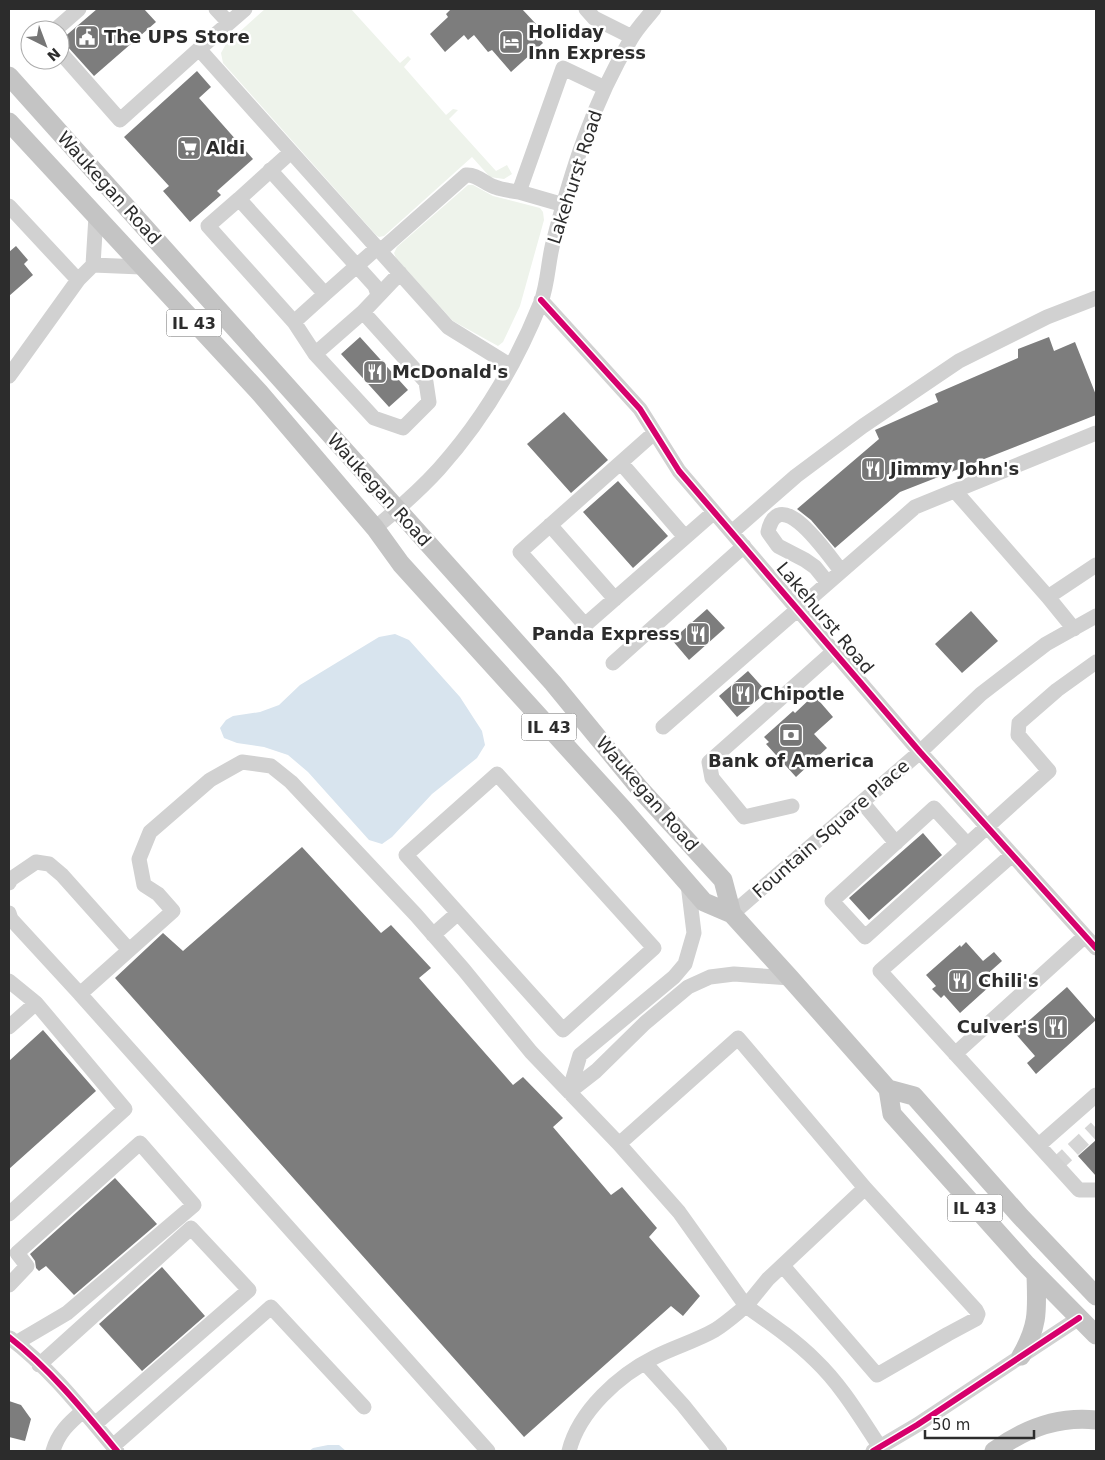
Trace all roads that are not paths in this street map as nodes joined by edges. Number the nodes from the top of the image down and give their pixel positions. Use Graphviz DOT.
graph roads {
  1 [pos="79,9"];
  2 [pos="216,9"];
  3 [pos="246,9"];
  4 [pos="654,9"];
  5 [pos="595,12"];
  6 [pos="66,20"];
  7 [pos="228,23"];
  8 [pos="632,37"];
  9 [pos="199,49"];
  10 [pos="70,63"];
  11 [pos="9,76"];
  12 [pos="605,88"];
  13 [pos="9,122"];
  14 [pos="291,152"];
  15 [pos="270,170"];
  16 [pos="519,192"];
  17 [pos="239,199"];
  18 [pos="564,205"];
  19 [pos="10,211"];
  20 [pos="96,216"];
  21 [pos="378,249"];
  22 [pos="93,265"];
  23 [pos="357,266"];
  24 [pos="141,267"];
  25 [pos="400,273"];
  26 [pos="78,280"];
  27 [pos="325,294"];
  28 [pos="378,295"];
  29 [pos="1096,298"];
  30 [pos="541,300"];
  31 [pos="363,312"];
  32 [pos="294,322"];
  33 [pos="314,354"];
  34 [pos="511,366"];
  35 [pos="9,376"];
  36 [pos="654,433"];
  37 [pos="1096,433"];
  38 [pos="621,463"];
  39 [pos="955,491"];
  40 [pos="397,510"];
  41 [pos="714,512"];
  42 [pos="550,525"];
  43 [pos="375,528"];
  44 [pos="732,532"];
  45 [pos="685,537"];
  46 [pos="744,546"];
  47 [pos="1096,565"];
  48 [pos="841,571"];
  49 [pos="828,583"];
  50 [pos="1048,597"];
  51 [pos="615,599"];
  52 [pos="798,610"];
  53 [pos="1096,616"];
  54 [pos="1074,629"];
  55 [pos="834,652"];
  56 [pos="1096,662"];
  57 [pos="613,664"];
  58 [pos="663,727"];
  59 [pos="920,752"];
  60 [pos="862,802"];
  61 [pos="792,806"];
  62 [pos="986,826"];
  63 [pos="896,843"];
  64 [pos="967,844"];
  65 [pos="1012,855"];
  66 [pos="9,884"];
  67 [pos="688,884"];
  68 [pos="9,913"];
  69 [pos="458,913"];
  70 [pos="732,914"];
  71 [pos="433,935"];
  72 [pos="1085,936"];
  73 [pos="1096,948"];
  74 [pos="129,950"];
  75 [pos="790,978"];
  76 [pos="9,981"];
  77 [pos="80,994"];
  78 [pos="36,1003"];
  79 [pos="9,1027"];
  80 [pos="955,1054"];
  81 [pos="888,1089"];
  82 [pos="569,1092"];
  83 [pos="1096,1095"];
  84 [pos="619,1144"];
  85 [pos="1039,1146"];
  86 [pos="865,1188"];
  87 [pos="1096,1190"];
  88 [pos="9,1214"];
  89 [pos="783,1266"];
  90 [pos="1036,1275"];
  91 [pos="9,1285"];
  92 [pos="249,1290"];
  93 [pos="1096,1296"];
  94 [pos="1096,1303"];
  95 [pos="746,1306"];
  96 [pos="267,1311"];
  97 [pos="1079,1318"];
  98 [pos="1096,1335"];
  99 [pos="12,1340"];
  100 [pos="1021,1356"];
  101 [pos="645,1363"];
  102 [pos="39,1365"];
  103 [pos="364,1407"];
  104 [pos="83,1411"];
  105 [pos="1096,1420"];
  106 [pos="95,1424"];
  107 [pos="115,1449"];
  108 [pos="876,1449"];
  109 [pos="54,1451"];
  110 [pos="488,1451"];
  111 [pos="569,1451"];
  112 [pos="720,1451"];
  113 [pos="994,1451"];
  1 -- 6 [label="street"];
  2 -- 7 [label="street"];
  3 -- 7 [label="street"];
  4 -- 8 [label="street, Lakehurst Road"];
  5 -- 8 [label="street"];
  7 -- 9 [label="street"];
  8 -- 12 [label="street, Lakehurst Road"];
  9 -- 10 [label="street"];
  9 -- 14 [label="street"];
  11 -- 40 [label="main road, Waukegan Road / IL 43"];
  12 -- 16 [label="street"];
  12 -- 18 [label="street, Lakehurst Road"];
  13 -- 20 [label="main road, Waukegan Road / IL 43"];
  14 -- 15 [label="street"];
  14 -- 21 [label="street"];
  15 -- 17 [label="street"];
  15 -- 23 [label="street"];
  16 -- 18 [label="street"];
  16 -- 21 [label="street"];
  17 -- 27 [label="street"];
  17 -- 32 [label="street"];
  18 -- 30 [label="street, Lakehurst Road"];
  19 -- 26 [label="street"];
  20 -- 22 [label="street"];
  20 -- 24 [label="main road, Waukegan Road / IL 43"];
  21 -- 23 [label="street"];
  21 -- 25 [label="street"];
  22 -- 24 [label="street"];
  22 -- 26 [label="street"];
  23 -- 27 [label="street"];
  23 -- 28 [label="street"];
  24 -- 43 [label="main road, Waukegan Road / IL 43"];
  25 -- 28 [label="street"];
  25 -- 34 [label="street"];
  26 -- 35 [label="street"];
  27 -- 32 [label="street"];
  28 -- 31 [label="street"];
  29 -- 44 [label="street"];
  30 -- 34 [label="street, Lakehurst Road"];
  30 -- 36 [label="street, Lakehurst Road"];
  31 -- 33 [label="street"];
  31 -- 33 [label="street"];
  32 -- 33 [label="street"];
  34 -- 40 [label="street, Lakehurst Road"];
  36 -- 38 [label="street"];
  36 -- 41 [label="street, Lakehurst Road"];
  37 -- 39 [label="street"];
  38 -- 42 [label="street"];
  38 -- 45 [label="street"];
  39 -- 48 [label="street"];
  39 -- 50 [label="street"];
  40 -- 43 [label="street, Lakehurst Road"];
  40 -- 70 [label="main road, Waukegan Road / IL 43"];
  41 -- 44 [label="street, Lakehurst Road"];
  41 -- 45 [label="street"];
  42 -- 51 [label="street"];
  42 -- 51 [label="street"];
  43 -- 67 [label="main road, Waukegan Road / IL 43"];
  44 -- 46 [label="street, Lakehurst Road"];
  45 -- 51 [label="street"];
  46 -- 52 [label="street, Lakehurst Road"];
  46 -- 57 [label="street"];
  47 -- 50 [label="street"];
  48 -- 49 [label="street"];
  48 -- 49 [label="street"];
  49 -- 52 [label="street"];
  50 -- 54 [label="street"];
  52 -- 55 [label="street, Lakehurst Road"];
  52 -- 58 [label="street"];
  53 -- 54 [label="street, Fountain Square Place"];
  54 -- 59 [label="street, Fountain Square Place"];
  55 -- 59 [label="street, Lakehurst Road"];
  55 -- 61 [label="street"];
  56 -- 62 [label="street"];
  59 -- 60 [label="street, Fountain Square Place"];
  59 -- 62 [label="street, Lakehurst Road"];
  60 -- 63 [label="street"];
  60 -- 70 [label="street, Fountain Square Place"];
  62 -- 64 [label="street"];
  62 -- 65 [label="street, Lakehurst Road"];
  63 -- 64 [label="street"];
  63 -- 64 [label="street"];
  65 -- 72 [label="street, Lakehurst Road"];
  65 -- 80 [label="street"];
  66 -- 74 [label="street"];
  67 -- 70 [label="main road, Waukegan Road / IL 43"];
  67 -- 82 [label="street"];
  68 -- 77 [label="street"];
  69 -- 69 [label="street"];
  69 -- 71 [label="street"];
  70 -- 75 [label="main road, Waukegan Road / IL 43"];
  71 -- 74 [label="street"];
  71 -- 82 [label="street"];
  72 -- 73 [label="street, Lakehurst Road"];
  72 -- 80 [label="street"];
  74 -- 77 [label="street"];
  75 -- 81 [label="main road, Waukegan Road / IL 43"];
  75 -- 82 [label="street"];
  76 -- 78 [label="street"];
  77 -- 110 [label="street"];
  78 -- 79 [label="street"];
  78 -- 88 [label="street"];
  80 -- 85 [label="street"];
  81 -- 90 [label="main road, IL 43"];
  81 -- 93 [label="main road"];
  82 -- 84 [label="street"];
  83 -- 85 [label="street"];
  84 -- 86 [label="street"];
  84 -- 95 [label="street"];
  85 -- 87 [label="street"];
  86 -- 89 [label="street"];
  86 -- 89 [label="street"];
  89 -- 95 [label="street"];
  90 -- 97 [label="main road, IL 43"];
  90 -- 100 [label="main road"];
  91 -- 99 [label="street"];
  92 -- 96 [label="street"];
  92 -- 102 [label="street"];
  92 -- 106 [label="street"];
  94 -- 97 [label="main road"];
  95 -- 101 [label="street"];
  95 -- 108 [label="street"];
  96 -- 103 [label="street"];
  96 -- 107 [label="street"];
  97 -- 98 [label="main road, IL 43"];
  97 -- 100 [label="street"];
  99 -- 102 [label="street"];
  100 -- 108 [label="street"];
  101 -- 111 [label="street"];
  101 -- 112 [label="street"];
  102 -- 104 [label="street"];
  104 -- 106 [label="street"];
  104 -- 109 [label="street"];
  105 -- 113 [label="main road"];
  106 -- 107 [label="street"];
}
